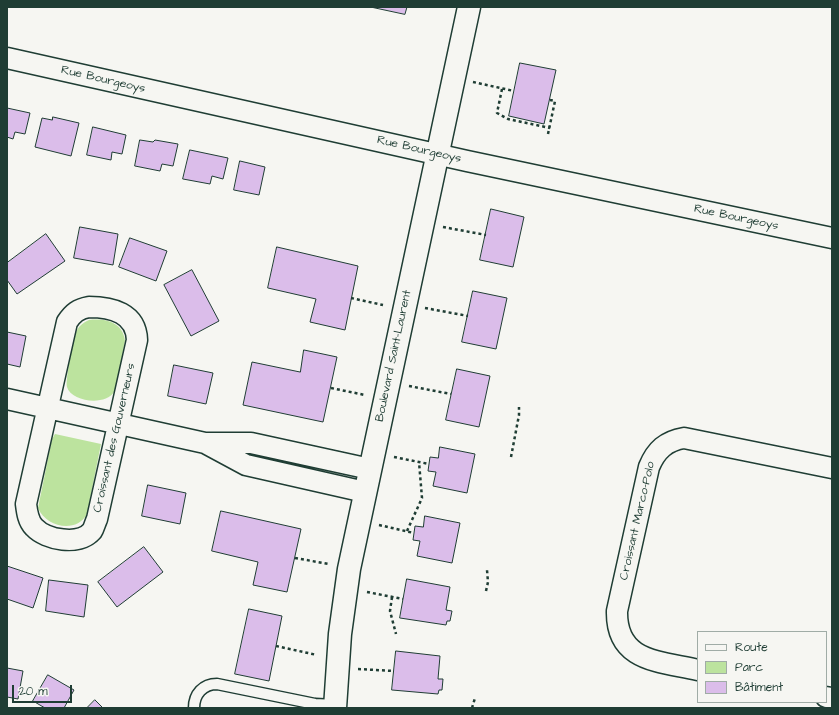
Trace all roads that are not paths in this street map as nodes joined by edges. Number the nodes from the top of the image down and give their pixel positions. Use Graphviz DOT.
graph roads {
  1 [pos="469,7"];
  2 [pos="7,58"];
  3 [pos="436,154"];
  4 [pos="832,238"];
  5 [pos="7,399"];
  6 [pos="48,408"];
  7 [pos="119,424"];
  8 [pos="205,443"];
  9 [pos="832,468"];
  10 [pos="370,469"];
  11 [pos="365,492"];
  12 [pos="697,670"];
  13 [pos="335,706"];
  14 [pos="194,708"];
  1 -- 3 [label="street, Boulevard Saint-Laurent"];
  2 -- 3 [label="street, Rue Bourgeoys"];
  3 -- 4 [label="street, Rue Bourgeoys"];
  3 -- 10 [label="street, Boulevard Saint-Laurent"];
  5 -- 6 [label="street"];
  6 -- 7 [label="street"];
  6 -- 7 [label="street, Croissant des Gouverneurs"];
  6 -- 7 [label="street, Croissant des Gouverneurs"];
  7 -- 8 [label="street"];
  8 -- 10 [label="street"];
  8 -- 11 [label="street"];
  9 -- 12 [label="street, Croissant Marco-Polo"];
  10 -- 11 [label="street, Boulevard Saint-Laurent"];
  11 -- 13 [label="street, Boulevard Saint-Laurent"];
  13 -- 14 [label="lane"];
}
